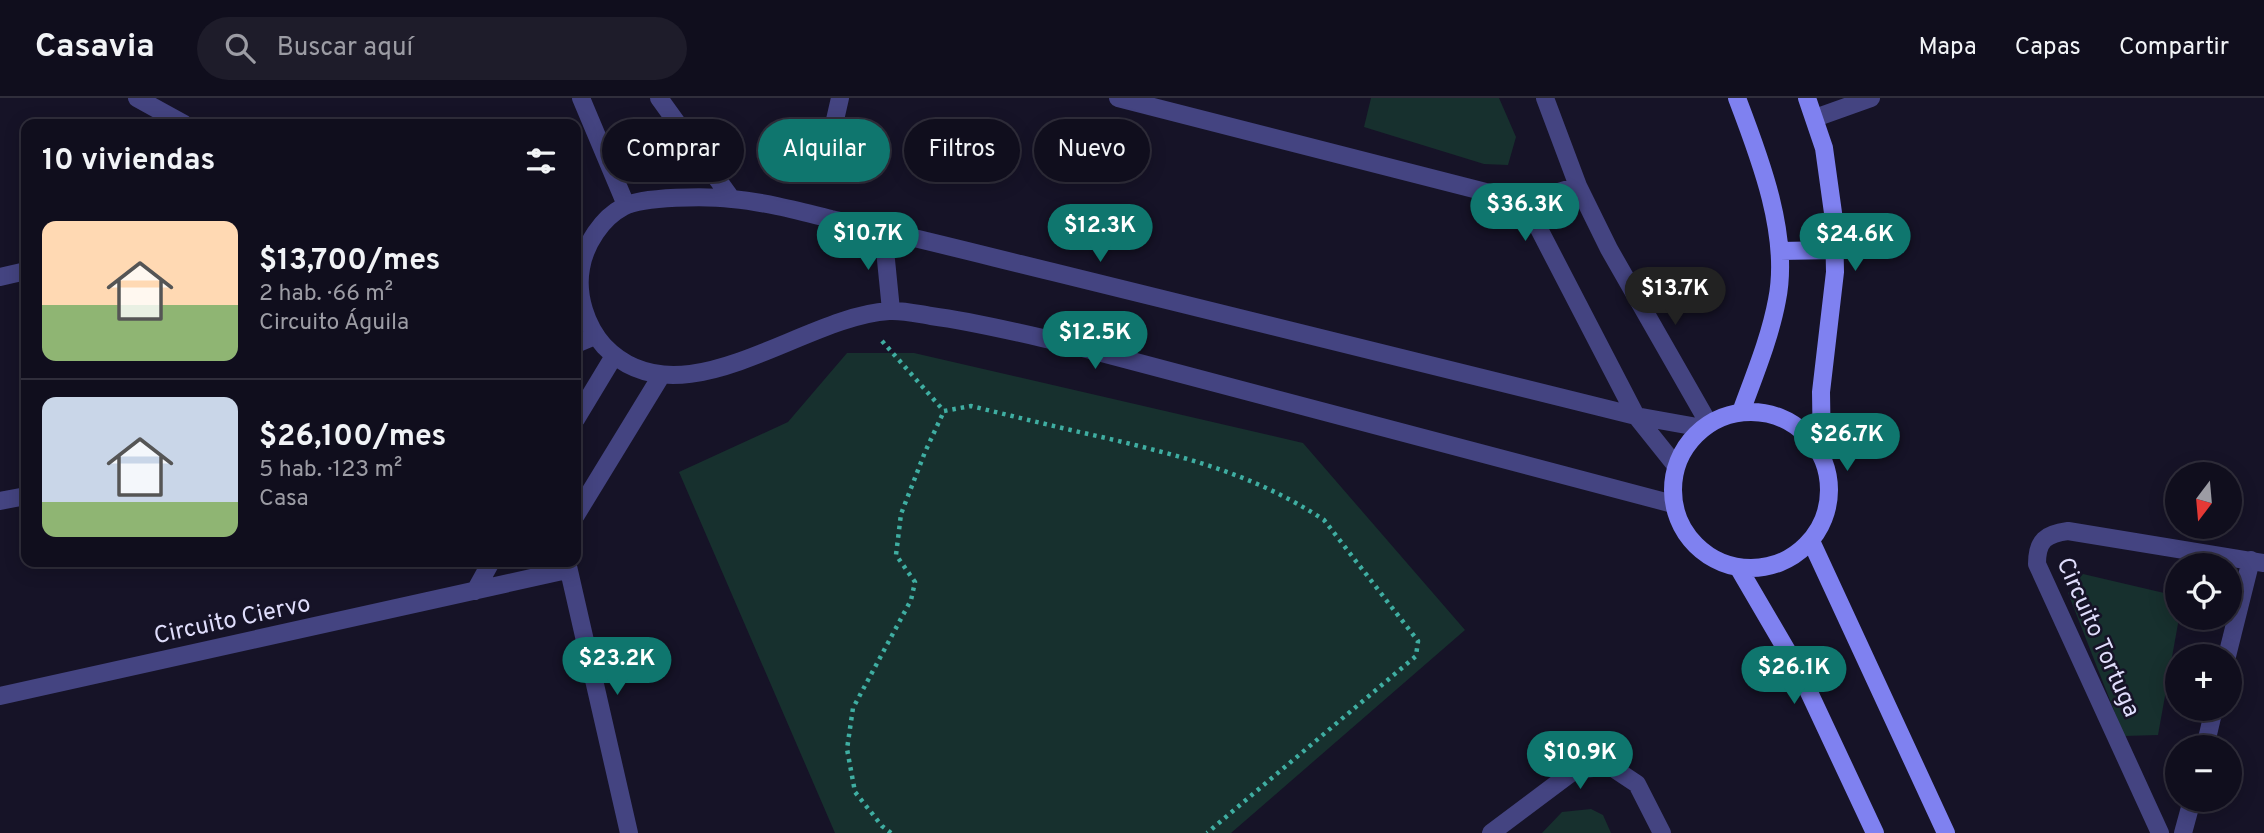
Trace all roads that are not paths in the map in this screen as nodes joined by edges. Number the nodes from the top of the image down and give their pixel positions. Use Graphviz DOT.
graph roads {
  1 [pos="137,98"];
  2 [pos="581,98"];
  3 [pos="659,98"];
  4 [pos="840,98"];
  5 [pos="1118,98"];
  6 [pos="1545,98"];
  7 [pos="1737,98"];
  8 [pos="1807,98"];
  9 [pos="1871,98"];
  10 [pos="1815,118"];
  11 [pos="175,119"];
  12 [pos="835,119"];
  13 [pos="1578,186"];
  14 [pos="731,198"];
  15 [pos="1525,202"];
  16 [pos="626,205"];
  17 [pos="883,230"];
  18 [pos="1835,250"];
  19 [pos="1780,251"];
  20 [pos="581,261"];
  21 [pos="21,272"];
  22 [pos="0,277"];
  23 [pos="581,298"];
  24 [pos="891,310"];
  25 [pos="595,336"];
  26 [pos="581,342"];
  27 [pos="614,356"];
  28 [pos="661,376"];
  29 [pos="581,411"];
  30 [pos="1741,412"];
  31 [pos="1636,416"];
  32 [pos="1706,426"];
  33 [pos="1822,457"];
  34 [pos="1676,466"];
  35 [pos="21,497"];
  36 [pos="0,501"];
  37 [pos="1673,504"];
  38 [pos="581,506"];
  39 [pos="1811,541"];
  40 [pos="2257,562"];
  41 [pos="488,567"];
  42 [pos="563,567"];
  43 [pos="567,567"];
  44 [pos="1738,567"];
  45 [pos="475,591"];
  46 [pos="2231,644"];
  47 [pos="0,696"];
  48 [pos="2189,812"];
  49 [pos="629,833"];
  50 [pos="1492,833"];
  51 [pos="1662,833"];
  52 [pos="1875,833"];
  53 [pos="1945,833"];
  54 [pos="2160,833"];
  55 [pos="2183,833"];
  1 -- 11 [label="street"];
  2 -- 16 [label="street"];
  3 -- 14 [label="street"];
  4 -- 12 [label="street"];
  5 -- 15 [label="street"];
  6 -- 13 [label="street"];
  7 -- 19 [label="street"];
  8 -- 10 [label="street"];
  9 -- 10 [label="street"];
  10 -- 18 [label="street"];
  13 -- 15 [label="street"];
  13 -- 32 [label="street"];
  14 -- 16 [label="street"];
  14 -- 17 [label="street"];
  15 -- 31 [label="street"];
  16 -- 20 [label="street"];
  17 -- 24 [label="street"];
  17 -- 31 [label="street"];
  18 -- 19 [label="street"];
  18 -- 33 [label="street"];
  19 -- 30 [label="street"];
  21 -- 22 [label="street"];
  23 -- 25 [label="street"];
  24 -- 28 [label="street"];
  24 -- 37 [label="street"];
  25 -- 26 [label="street"];
  25 -- 27 [label="street"];
  27 -- 28 [label="street"];
  27 -- 29 [label="street"];
  28 -- 38 [label="street"];
  30 -- 32 [label="street"];
  30 -- 33 [label="street"];
  31 -- 32 [label="street"];
  31 -- 34 [label="street"];
  32 -- 34 [label="street"];
  33 -- 39 [label="street"];
  34 -- 37 [label="street"];
  35 -- 36 [label="street"];
  37 -- 44 [label="street"];
  39 -- 44 [label="street"];
  39 -- 53 [label="street"];
  40 -- 46 [label="street, Circuito Tortuga"];
  40 -- 54 [label="street, Circuito Tortuga"];
  41 -- 45 [label="street"];
  42 -- 45 [label="street, Circuito Ciervo"];
  43 -- 49 [label="street, Circuito Ciervo"];
  44 -- 52 [label="street"];
  45 -- 47 [label="street, Circuito Ciervo"];
  48 -- 55 [label="street"];
  50 -- 51 [label="street"];
}
